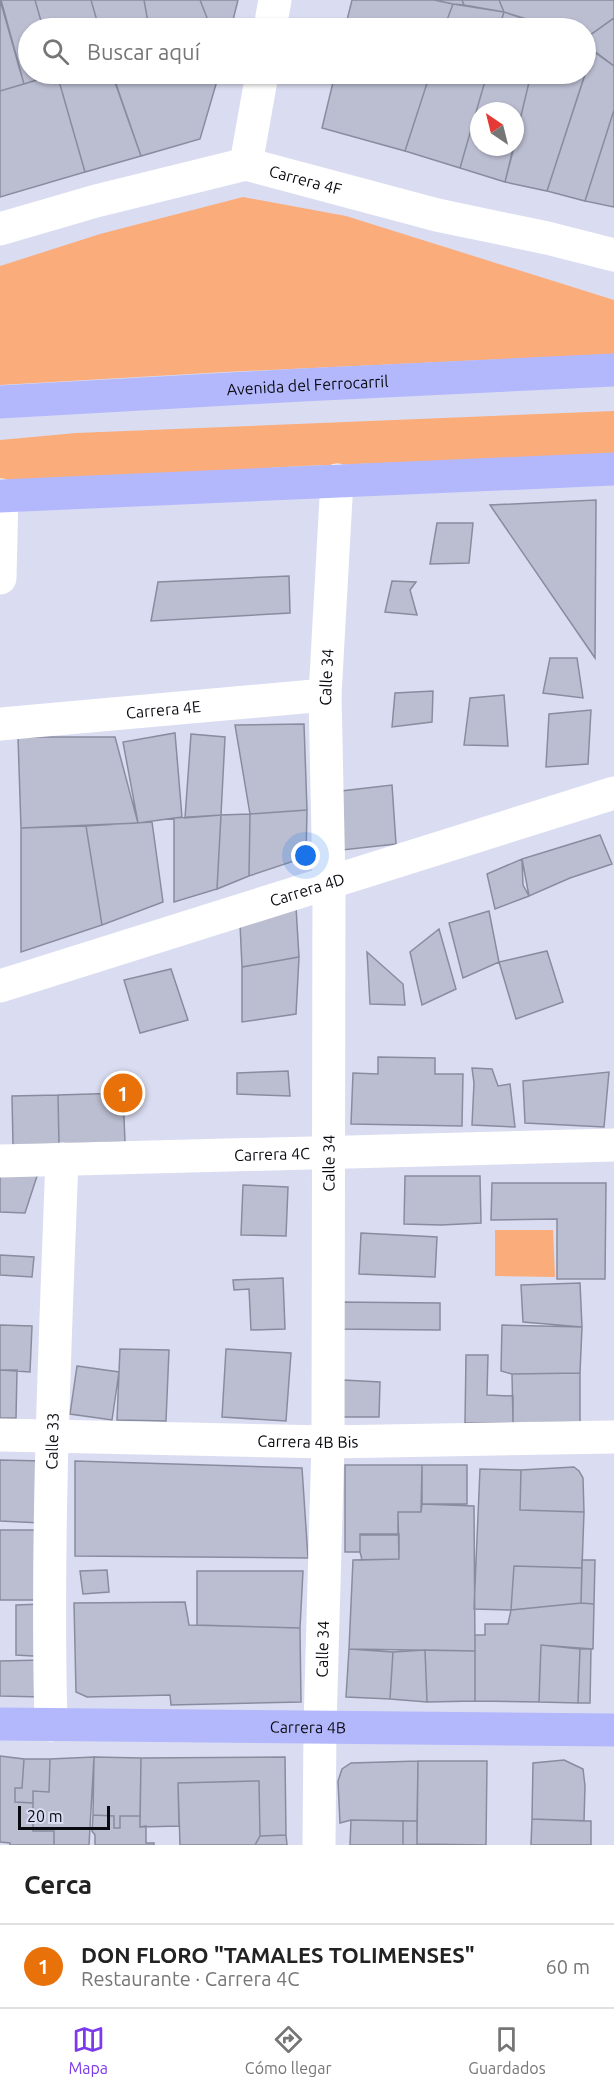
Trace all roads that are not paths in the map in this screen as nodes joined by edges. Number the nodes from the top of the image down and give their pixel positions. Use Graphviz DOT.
graph roads {
  1 [pos="275,0"];
  2 [pos="272,18"];
  3 [pos="260,84"];
  4 [pos="246,164"];
  5 [pos="0,230"];
  6 [pos="614,255"];
  7 [pos="614,370"];
  8 [pos="0,402"];
  9 [pos="614,469"];
  10 [pos="337,480"];
  11 [pos="1,495"];
  12 [pos="0,578"];
  13 [pos="325,695"];
  14 [pos="0,724"];
  15 [pos="614,793"];
  16 [pos="329,883"];
  17 [pos="0,986"];
  18 [pos="614,1146"];
  19 [pos="329,1152"];
  20 [pos="62,1159"];
  21 [pos="0,1161"];
  22 [pos="0,1435"];
  23 [pos="52,1436"];
  24 [pos="614,1437"];
  25 [pos="328,1442"];
  26 [pos="0,1724"];
  27 [pos="51,1725"];
  28 [pos="320,1727"];
  29 [pos="614,1730"];
  30 [pos="319,1845"];
  1 -- 2 [label="street"];
  3 -- 4 [label="street"];
  4 -- 5 [label="street, Carrera 4F"];
  4 -- 6 [label="street, Carrera 4F"];
  7 -- 8 [label="main road, Avenida del Ferrocarril"];
  9 -- 10 [label="main road"];
  10 -- 11 [label="main road"];
  10 -- 13 [label="street, Calle 34"];
  11 -- 12 [label="street"];
  13 -- 14 [label="street, Carrera 4E"];
  13 -- 16 [label="street, Calle 34"];
  15 -- 16 [label="street, Carrera 4D"];
  16 -- 17 [label="street, Carrera 4D"];
  16 -- 19 [label="street, Calle 34"];
  18 -- 19 [label="street, Carrera 4C"];
  19 -- 20 [label="street, Carrera 4C"];
  19 -- 25 [label="street, Calle 34"];
  20 -- 21 [label="street, Carrera 4C"];
  20 -- 23 [label="street, Calle 33"];
  22 -- 23 [label="street, Carrera 4B Bis"];
  23 -- 25 [label="street, Carrera 4B Bis"];
  23 -- 27 [label="street, Calle 33"];
  24 -- 25 [label="street, Carrera 4B Bis"];
  25 -- 28 [label="street, Calle 34"];
  26 -- 27 [label="main road, Carrera 4B"];
  27 -- 28 [label="main road, Carrera 4B"];
  28 -- 29 [label="main road, Carrera 4B"];
  28 -- 30 [label="street, Calle 34"];
}
